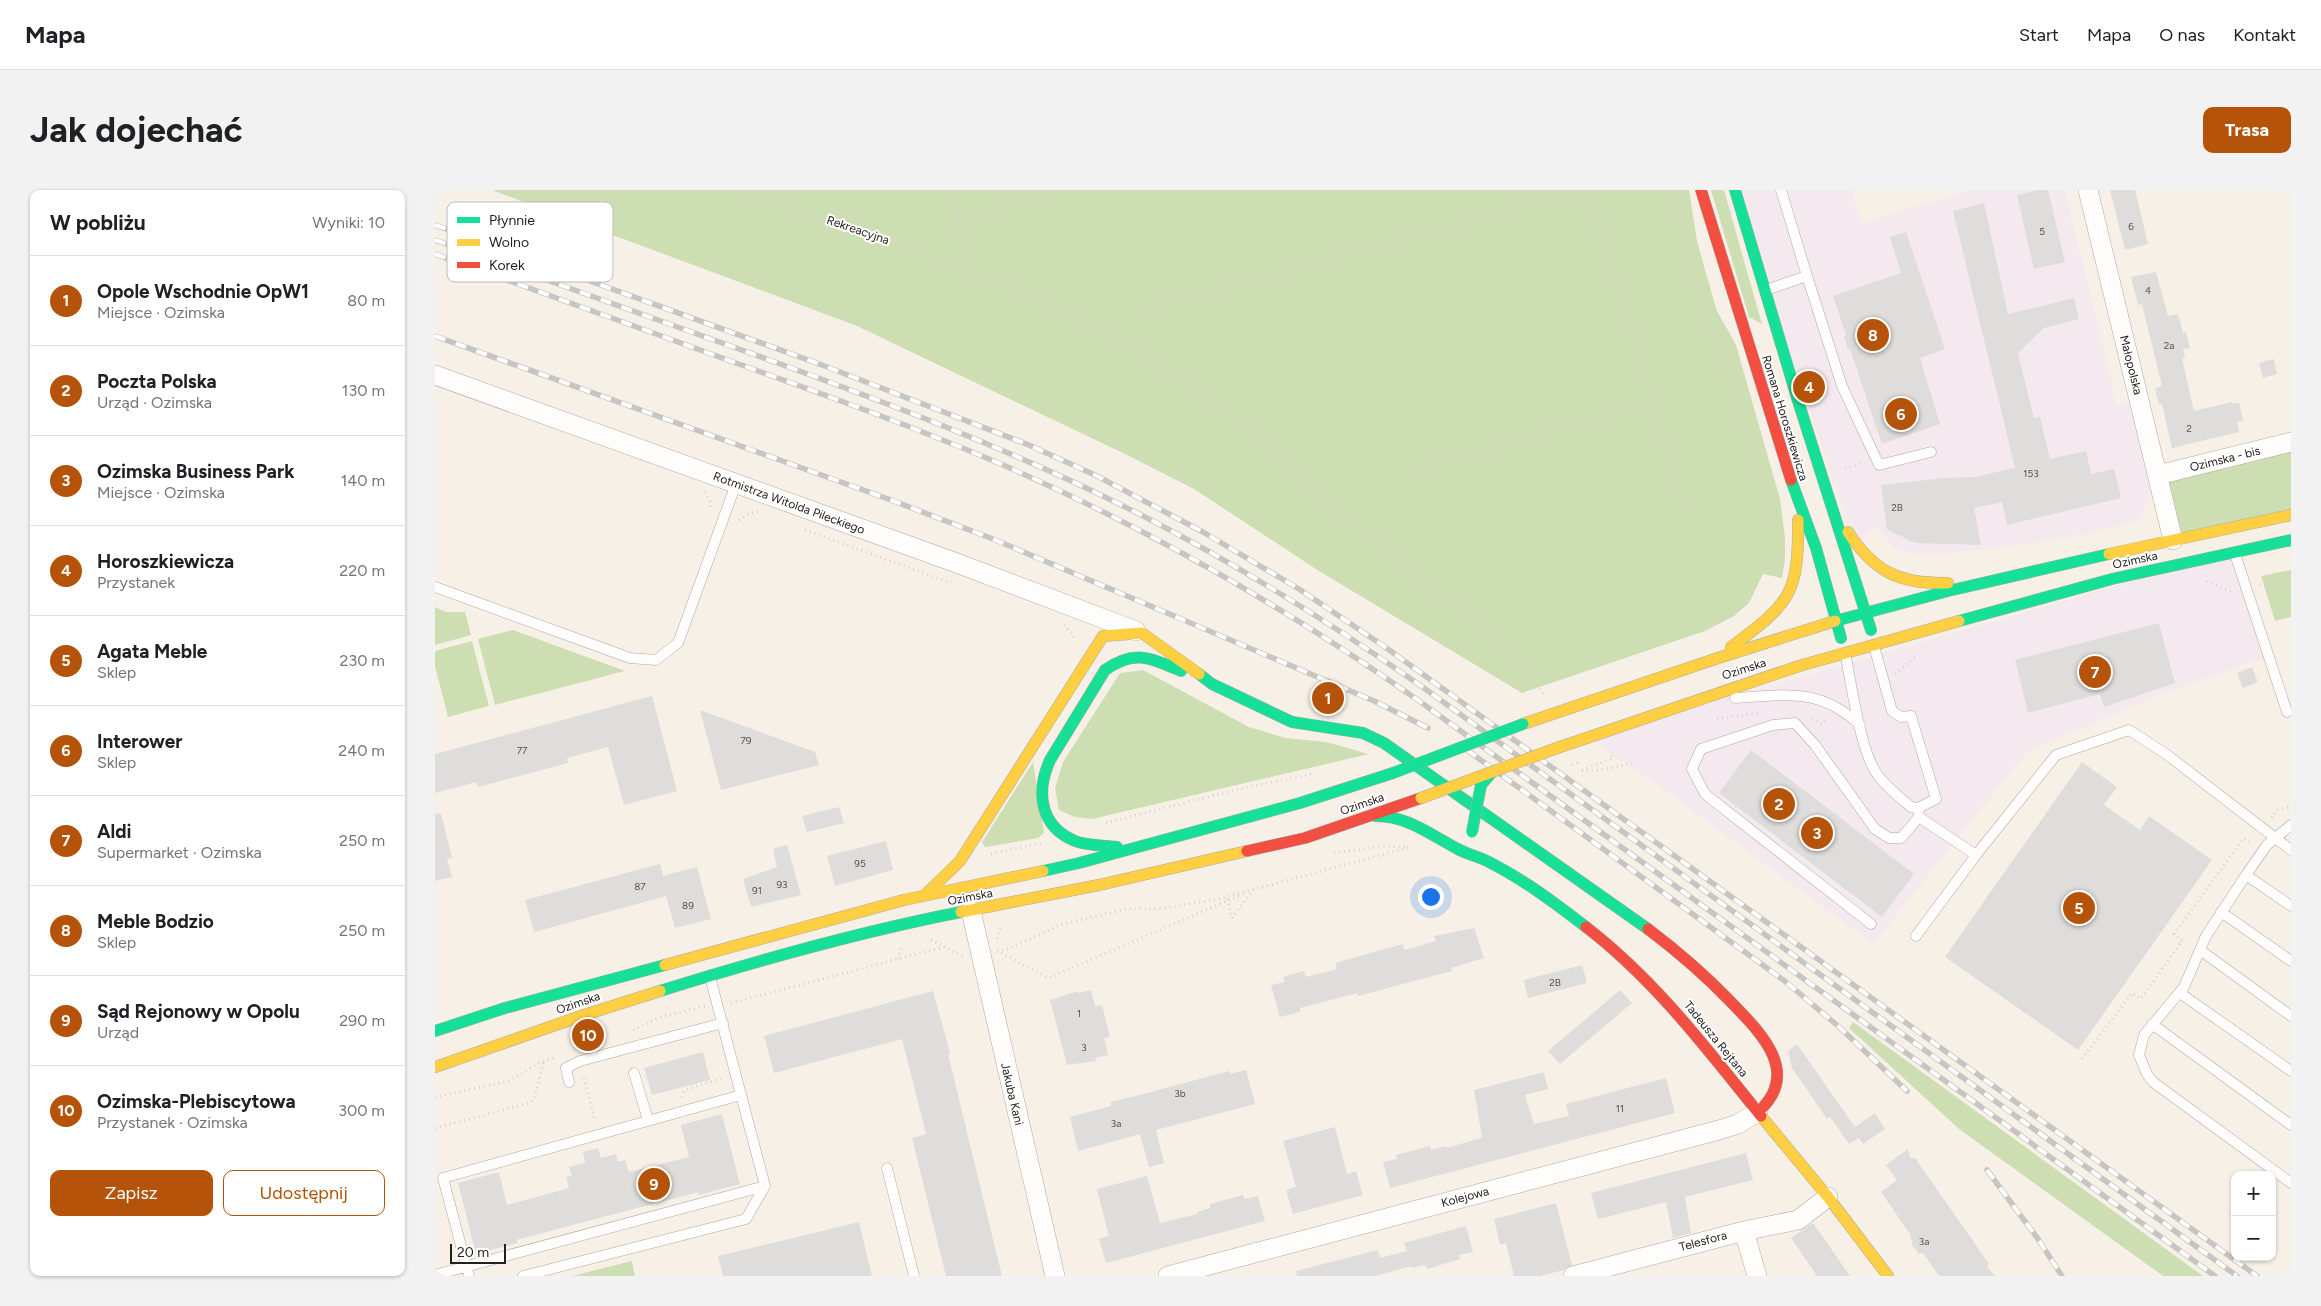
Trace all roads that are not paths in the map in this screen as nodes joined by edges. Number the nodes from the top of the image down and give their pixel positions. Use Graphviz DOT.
graph roads {
  1 [pos="1701,190"];
  2 [pos="1735,190"];
  3 [pos="1781,190"];
  4 [pos="2088,190"];
  5 [pos="1807,276"];
  6 [pos="1765,291"];
  7 [pos="435,375"];
  8 [pos="2291,442"];
  9 [pos="1931,452"];
  10 [pos="2158,475"];
  11 [pos="736,484"];
  12 [pos="1827,495"];
  13 [pos="1797,502"];
  14 [pos="2291,515"];
  15 [pos="2173,540"];
  16 [pos="2291,540"];
  17 [pos="2235,552"];
  18 [pos="1976,584"];
  19 [pos="435,587"];
  20 [pos="1069,606"];
  21 [pos="1866,613"];
  22 [pos="1836,620"];
  23 [pos="1142,633"];
  24 [pos="1103,636"];
  25 [pos="1874,646"];
  26 [pos="1845,653"];
  27 [pos="1134,654"];
  28 [pos="1718,657"];
  29 [pos="1212,684"];
  30 [pos="1692,701"];
  31 [pos="2287,712"];
  32 [pos="1860,724"];
  33 [pos="1493,771"];
  34 [pos="1918,813"];
  35 [pos="1371,816"];
  36 [pos="2291,825"];
  37 [pos="2275,838"];
  38 [pos="1131,849"];
  39 [pos="2291,850"];
  40 [pos="1976,854"];
  41 [pos="1485,860"];
  42 [pos="2246,875"];
  43 [pos="925,895"];
  44 [pos="2291,906"];
  45 [pos="971,911"];
  46 [pos="2221,912"];
  47 [pos="1871,924"];
  48 [pos="1916,936"];
  49 [pos="2200,950"];
  50 [pos="2291,961"];
  51 [pos="709,974"];
  52 [pos="2180,992"];
  53 [pos="2291,1016"];
  54 [pos="723,1023"];
  55 [pos="2152,1024"];
  56 [pos="435,1031"];
  57 [pos="435,1067"];
  58 [pos="2291,1071"];
  59 [pos="635,1073"];
  60 [pos="569,1082"];
  61 [pos="741,1094"];
  62 [pos="1758,1112"];
  63 [pos="648,1120"];
  64 [pos="2291,1125"];
  65 [pos="887,1168"];
  66 [pos="2291,1183"];
  67 [pos="765,1186"];
  68 [pos="1828,1196"];
  69 [pos="1743,1230"];
  70 [pos="468,1271"];
  71 [pos="435,1275"];
  72 [pos="523,1276"];
  73 [pos="913,1276"];
  74 [pos="1055,1276"];
  75 [pos="1168,1276"];
  76 [pos="1573,1276"];
  77 [pos="1757,1276"];
  78 [pos="1888,1276"];
  1 -- 13 [label="main road, Romana Horoszkiewicza"];
  2 -- 6 [label="main road, Romana Horoszkiewicza"];
  3 -- 5 [label="lane"];
  4 -- 10 [label="street, Małopolska"];
  5 -- 6 [label="lane"];
  5 -- 9 [label="lane"];
  6 -- 12 [label="main road, Romana Horoszkiewicza"];
  7 -- 11 [label="street, Rotmistrza Witolda Pileckiego"];
  8 -- 10 [label="street, Ozimska - bis"];
  10 -- 15 [label="street, Małopolska"];
  11 -- 19 [label="lane"];
  11 -- 20 [label="street, Rotmistrza Witolda Pileckiego"];
  12 -- 18 [label="main road"];
  12 -- 21 [label="main road, Romana Horoszkiewicza"];
  13 -- 22 [label="main road, Romana Horoszkiewicza"];
  13 -- 28 [label="main road"];
  14 -- 15 [label="main road, Ozimska"];
  15 -- 18 [label="main road, Ozimska"];
  16 -- 17 [label="main road, Ozimska"];
  17 -- 25 [label="main road, Ozimska"];
  17 -- 31 [label="lane"];
  18 -- 21 [label="main road, Ozimska"];
  20 -- 23 [label="street, Rotmistrza Witolda Pileckiego"];
  20 -- 24 [label="street"];
  21 -- 22 [label="main road, Ozimska"];
  21 -- 25 [label="main road, Romana Horoszkiewicza"];
  22 -- 26 [label="main road, Romana Horoszkiewicza"];
  22 -- 28 [label="main road, Ozimska"];
  23 -- 24 [label="main road"];
  23 -- 29 [label="main road"];
  24 -- 27 [label="street"];
  24 -- 43 [label="main road"];
  25 -- 26 [label="main road, Ozimska"];
  25 -- 34 [label="lane"];
  26 -- 30 [label="main road, Ozimska"];
  26 -- 32 [label="lane"];
  27 -- 29 [label="main road"];
  27 -- 38 [label="main road"];
  28 -- 38 [label="main road, Ozimska, bridge"];
  29 -- 62 [label="main road"];
  30 -- 32 [label="lane"];
  30 -- 33 [label="main road, Ozimska, bridge"];
  32 -- 34 [label="lane"];
  33 -- 35 [label="main road, Ozimska, bridge"];
  33 -- 41 [label="main road, bridge"];
  34 -- 40 [label="lane"];
  34 -- 47 [label="lane"];
  35 -- 41 [label="main road, Tadeusza Rejtana"];
  35 -- 45 [label="main road, Ozimska"];
  36 -- 37 [label="lane"];
  37 -- 39 [label="lane"];
  37 -- 40 [label="lane"];
  37 -- 42 [label="lane"];
  38 -- 43 [label="main road, Ozimska"];
  40 -- 48 [label="lane"];
  41 -- 62 [label="main road, Tadeusza Rejtana"];
  42 -- 44 [label="lane"];
  42 -- 46 [label="lane"];
  43 -- 56 [label="main road, Ozimska"];
  45 -- 51 [label="main road, Ozimska"];
  45 -- 74 [label="street, Jakuba Kani"];
  46 -- 49 [label="lane"];
  46 -- 50 [label="lane"];
  49 -- 52 [label="lane"];
  49 -- 53 [label="lane"];
  51 -- 54 [label="lane"];
  51 -- 57 [label="main road, Ozimska"];
  52 -- 55 [label="lane"];
  52 -- 58 [label="lane"];
  54 -- 60 [label="lane"];
  54 -- 61 [label="lane"];
  55 -- 64 [label="lane"];
  55 -- 66 [label="lane"];
  59 -- 63 [label="lane"];
  61 -- 63 [label="lane"];
  61 -- 67 [label="lane"];
  62 -- 68 [label="main road, Tadeusza Rejtana"];
  62 -- 75 [label="street, Kolejowa"];
  63 -- 70 [label="lane"];
  65 -- 73 [label="lane"];
  67 -- 70 [label="lane"];
  67 -- 72 [label="lane"];
  68 -- 69 [label="street, Telesfora"];
  68 -- 78 [label="main road, Tadeusza Rejtana"];
  69 -- 76 [label="street, Telesfora"];
  69 -- 77 [label="street"];
  70 -- 71 [label="lane"];
}
